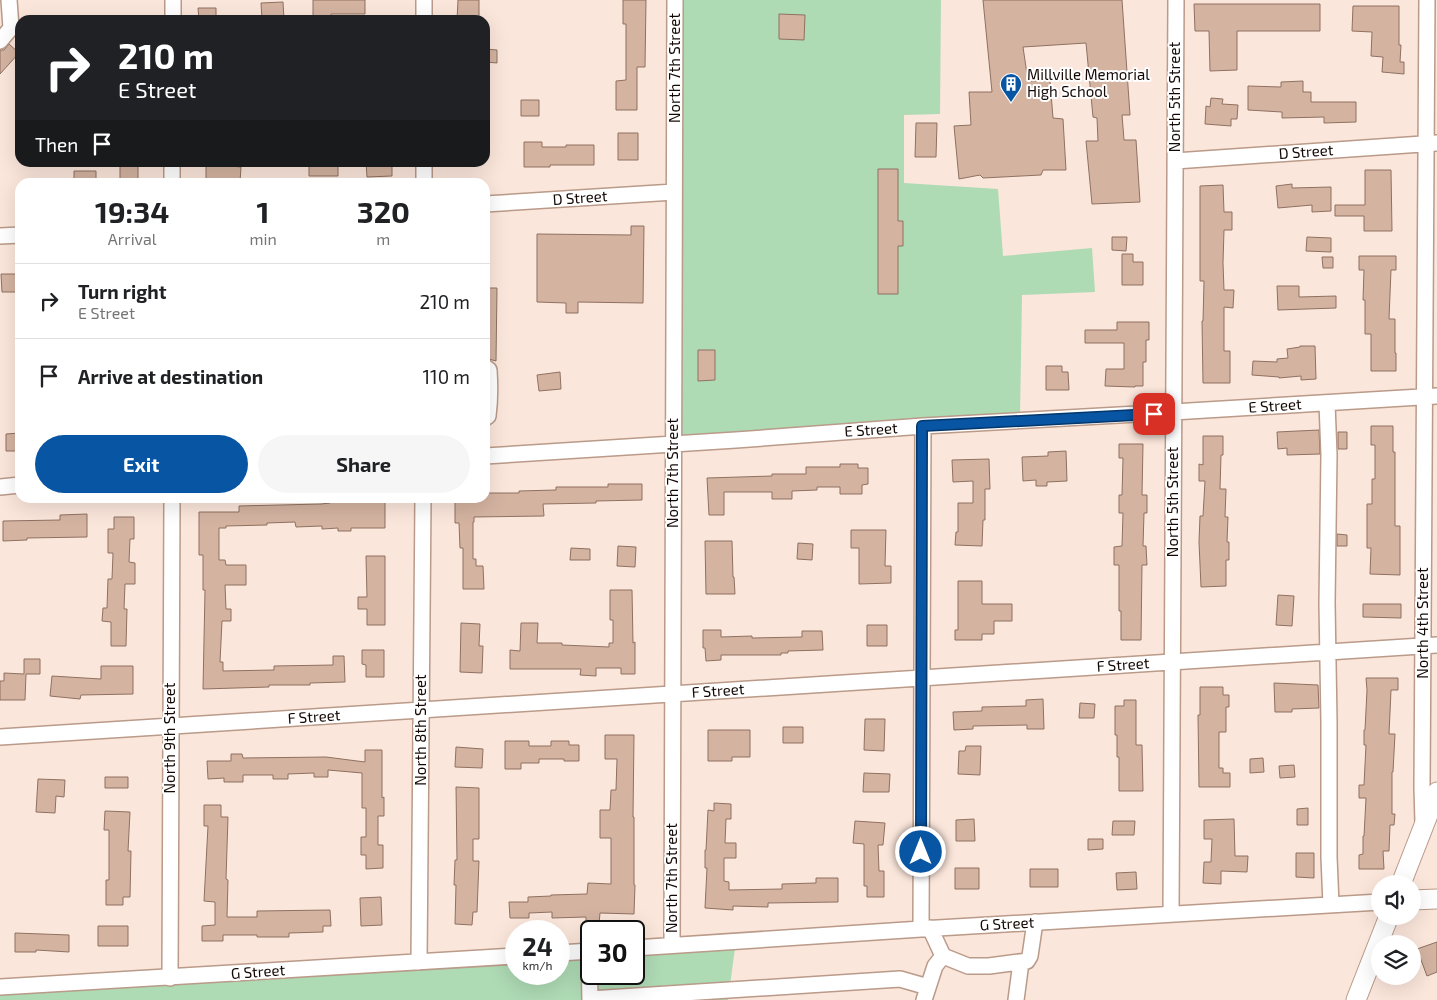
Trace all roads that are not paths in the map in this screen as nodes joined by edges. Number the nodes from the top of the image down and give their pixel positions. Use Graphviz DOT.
graph roads {
  1 [pos="9,0"];
  2 [pos="173,0"];
  3 [pos="424,0"];
  4 [pos="675,0"];
  5 [pos="1176,0"];
  6 [pos="1427,0"];
  7 [pos="173,15"];
  8 [pos="424,15"];
  9 [pos="1432,20"];
  10 [pos="0,41"];
  11 [pos="1432,143"];
  12 [pos="1175,162"];
  13 [pos="674,192"];
  14 [pos="490,204"];
  15 [pos="15,235"];
  16 [pos="0,236"];
  17 [pos="1431,396"];
  18 [pos="1327,403"];
  19 [pos="1173,412"];
  20 [pos="922,426"];
  21 [pos="674,444"];
  22 [pos="490,456"];
  23 [pos="15,486"];
  24 [pos="0,487"];
  25 [pos="172,503"];
  26 [pos="423,503"];
  27 [pos="1430,646"];
  28 [pos="1328,652"];
  29 [pos="1172,662"];
  30 [pos="922,678"];
  31 [pos="673,694"];
  32 [pos="421,710"];
  33 [pos="170,726"];
  34 [pos="0,737"];
  35 [pos="1437,792"];
  36 [pos="1423,826"];
  37 [pos="1404,875"];
  38 [pos="1437,898"];
  39 [pos="1421,899"];
  40 [pos="1371,903"];
  41 [pos="1332,905"];
  42 [pos="1171,914"];
  43 [pos="1035,922"];
  44 [pos="1385,925"];
  45 [pos="926,928"];
  46 [pos="672,945"];
  47 [pos="645,947"];
  48 [pos="943,956"];
  49 [pos="505,957"];
  50 [pos="419,962"];
  51 [pos="1021,962"];
  52 [pos="170,978"];
  53 [pos="590,985"];
  54 [pos="0,987"];
  55 [pos="926,994"];
  56 [pos="590,999"];
  57 [pos="1016,1000"];
  58 [pos="1356,1000"];
  1 -- 10 [label="street"];
  2 -- 7 [label="street"];
  3 -- 8 [label="street"];
  4 -- 13 [label="street, North 7th Street"];
  5 -- 12 [label="street, North 5th Street"];
  6 -- 9 [label="street, North 4th Street"];
  9 -- 11 [label="street, North 4th Street"];
  11 -- 12 [label="street, D Street"];
  11 -- 17 [label="street, North 4th Street"];
  12 -- 19 [label="street, North 5th Street"];
  13 -- 14 [label="street, D Street"];
  13 -- 21 [label="street, North 7th Street"];
  15 -- 16 [label="street"];
  17 -- 18 [label="street, E Street"];
  17 -- 27 [label="street, North 4th Street"];
  18 -- 19 [label="street, E Street"];
  18 -- 28 [label="street"];
  19 -- 20 [label="street, E Street"];
  19 -- 29 [label="street, North 5th Street"];
  20 -- 21 [label="street, E Street"];
  20 -- 30 [label="street"];
  21 -- 22 [label="street, E Street"];
  21 -- 31 [label="street, North 7th Street"];
  23 -- 24 [label="street"];
  25 -- 33 [label="street, North 9th Street"];
  26 -- 32 [label="street, North 8th Street"];
  27 -- 28 [label="street, F Street"];
  27 -- 36 [label="street, North 4th Street"];
  28 -- 29 [label="street, F Street"];
  28 -- 41 [label="street"];
  29 -- 30 [label="street, F Street"];
  29 -- 42 [label="street, North 5th Street"];
  30 -- 31 [label="street, F Street"];
  30 -- 45 [label="street"];
  31 -- 32 [label="street, F Street"];
  31 -- 46 [label="street, North 7th Street"];
  32 -- 33 [label="street, F Street"];
  32 -- 50 [label="street, North 8th Street"];
  33 -- 34 [label="street, F Street"];
  33 -- 52 [label="street, North 9th Street"];
  35 -- 36 [label="main road"];
  36 -- 37 [label="main road"];
  38 -- 39 [label="main road"];
  40 -- 41 [label="street, G Street"];
  41 -- 42 [label="street, G Street"];
  42 -- 43 [label="street, G Street"];
  43 -- 45 [label="street, G Street"];
  43 -- 51 [label="street"];
  44 -- 58 [label="main road"];
  45 -- 46 [label="street, G Street"];
  45 -- 48 [label="street"];
  46 -- 47 [label="street, G Street"];
  48 -- 51 [label="street"];
  48 -- 55 [label="street"];
  49 -- 50 [label="street, G Street"];
  50 -- 52 [label="street, G Street"];
  51 -- 57 [label="street"];
  52 -- 54 [label="street, G Street"];
  53 -- 56 [label="street"];
  55 -- 56 [label="street"];
}
